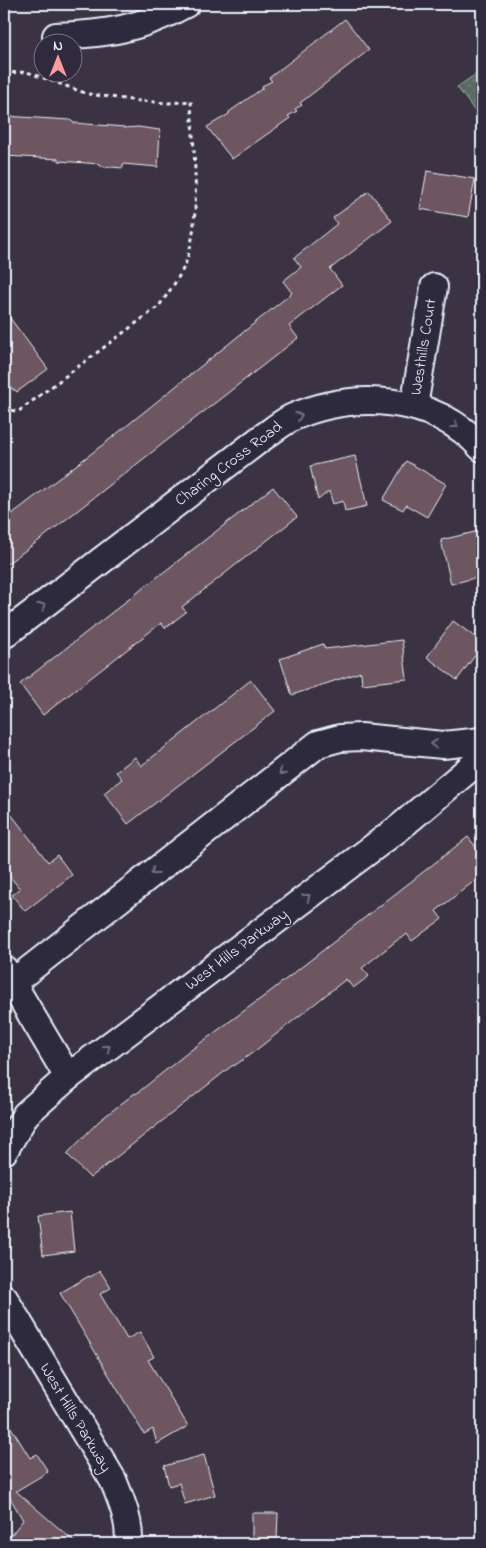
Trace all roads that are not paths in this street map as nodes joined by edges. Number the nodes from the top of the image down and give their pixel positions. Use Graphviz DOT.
graph roads {
  1 [pos="186,4"];
  2 [pos="82,35"];
  3 [pos="434,287"];
  4 [pos="414,406"];
  5 [pos="482,448"];
  6 [pos="4,635"];
  7 [pos="482,741"];
  8 [pos="482,758"];
  9 [pos="8,976"];
  10 [pos="68,1077"];
  11 [pos="4,1151"];
  12 [pos="4,1298"];
  13 [pos="129,1544"];
  1 -- 2 [label="street"];
  3 -- 4 [label="street, Westhills Court"];
  4 -- 5 [label="street, Charing Cross Road, one-way"];
  6 -- 4 [label="street, Charing Cross Road, one-way"];
  7 -- 9 [label="street, one-way"];
  10 -- 8 [label="street, West Hills Parkway, one-way"];
  9 -- 10 [label="street"];
  10 -- 11 [label="street, West Hills Parkway"];
  12 -- 13 [label="street, West Hills Parkway"];
}
